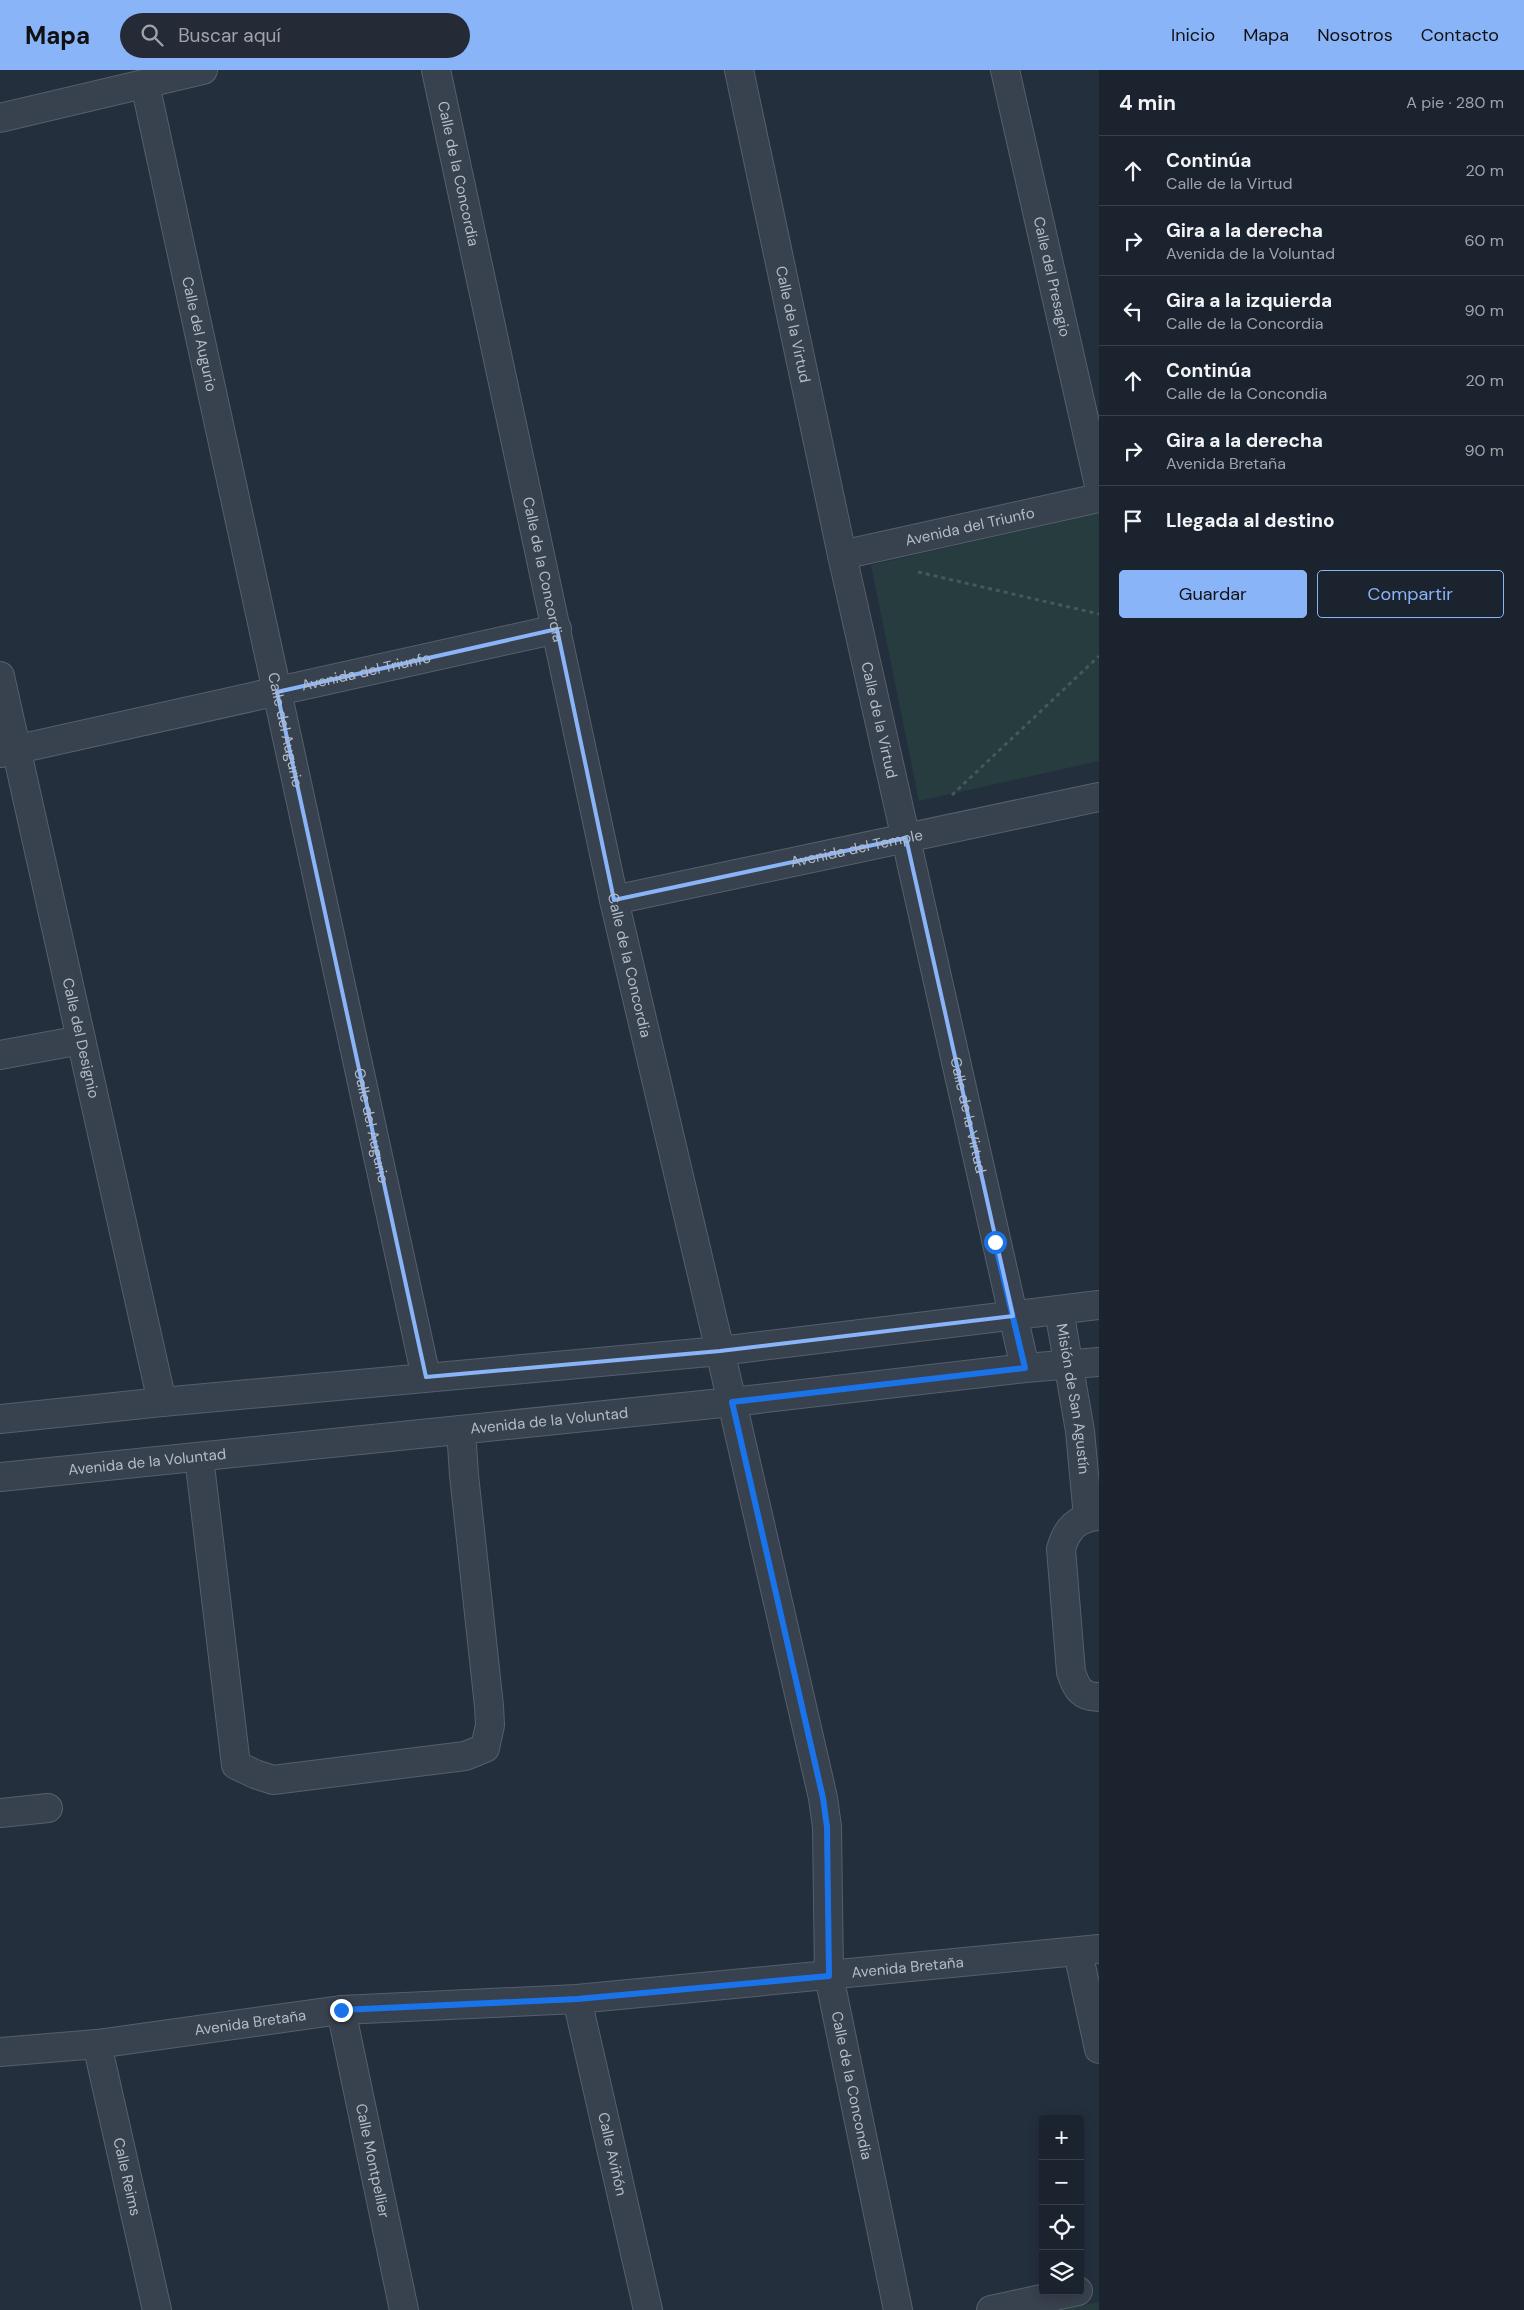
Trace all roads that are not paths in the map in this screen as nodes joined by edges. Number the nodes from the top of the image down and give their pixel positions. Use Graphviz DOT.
graph roads {
  1 [pos="204,70"];
  2 [pos="436,70"];
  3 [pos="739,70"];
  4 [pos="1005,70"];
  5 [pos="145,84"];
  6 [pos="0,118"];
  7 [pos="1099,485"];
  8 [pos="1099,498"];
  9 [pos="842,555"];
  10 [pos="557,629"];
  11 [pos="0,676"];
  12 [pos="277,692"];
  13 [pos="8,751"];
  14 [pos="1099,797"];
  15 [pos="906,838"];
  16 [pos="614,900"];
  17 [pos="81,1040"];
  18 [pos="0,1056"];
  19 [pos="1099,1305"];
  20 [pos="1059,1310"];
  21 [pos="1013,1316"];
  22 [pos="720,1351"];
  23 [pos="1099,1362"];
  24 [pos="1070,1364"];
  25 [pos="1025,1368"];
  26 [pos="426,1377"];
  27 [pos="162,1402"];
  28 [pos="732,1402"];
  29 [pos="0,1419"];
  30 [pos="461,1430"];
  31 [pos="1089,1430"];
  32 [pos="199,1457"];
  33 [pos="0,1476"];
  34 [pos="1094,1517"];
  35 [pos="1099,1697"];
  36 [pos="48,1808"];
  37 [pos="0,1813"];
  38 [pos="826,1860"];
  39 [pos="1088,1950"];
  40 [pos="829,1976"];
  41 [pos="577,1999"];
  42 [pos="341,2010"];
  43 [pos="97,2044"];
  44 [pos="1099,2049"];
  45 [pos="0,2052"];
  46 [pos="1099,2287"];
  47 [pos="1084,2290"];
  48 [pos="1060,2295"];
  49 [pos="156,2310"];
  50 [pos="404,2310"];
  51 [pos="648,2310"];
  52 [pos="898,2310"];
  53 [pos="991,2310"];
  1 -- 5 [label="street"];
  2 -- 10 [label="street, Calle de la Concordia"];
  3 -- 9 [label="street, Calle de la Virtud"];
  4 -- 7 [label="street, Calle del Presagio"];
  5 -- 6 [label="street"];
  5 -- 12 [label="street, Calle del Augurio"];
  8 -- 9 [label="street, Avenida del Triunfo"];
  9 -- 15 [label="street, Calle de la Virtud"];
  10 -- 12 [label="street, Avenida del Triunfo"];
  10 -- 16 [label="street, Calle de la Concordia"];
  11 -- 13 [label="street, Calle del Designio"];
  12 -- 13 [label="street, Avenida del Triunfo"];
  12 -- 26 [label="street, Calle del Augurio"];
  13 -- 17 [label="street, Calle del Designio"];
  14 -- 15 [label="street, Avenida del Temple"];
  15 -- 16 [label="street, Avenida del Temple"];
  15 -- 21 [label="street, Calle de la Virtud"];
  16 -- 22 [label="street, Calle de la Concordia"];
  17 -- 18 [label="street"];
  17 -- 27 [label="street, Calle del Designio"];
  19 -- 20 [label="street"];
  20 -- 21 [label="street"];
  20 -- 24 [label="street, Misión de San Agustín"];
  21 -- 22 [label="street"];
  21 -- 25 [label="street, Calle de la Virtud"];
  22 -- 26 [label="street"];
  22 -- 28 [label="street, Calle de la Concordia"];
  23 -- 24 [label="street, Avenida de la Voluntad"];
  24 -- 25 [label="street, Avenida de la Voluntad"];
  24 -- 31 [label="street, Misión de San Agustín"];
  25 -- 28 [label="street, Avenida de la Voluntad"];
  26 -- 27 [label="street"];
  27 -- 29 [label="street"];
  28 -- 30 [label="street, Avenida de la Voluntad"];
  28 -- 38 [label="street, Calle de la Concordia"];
  30 -- 32 [label="street, Avenida de la Voluntad"];
  30 -- 32 [label="street"];
  31 -- 34 [label="street, Misión de San Agustín"];
  32 -- 33 [label="street, Avenida de la Voluntad"];
  34 -- 35 [label="street, Misión de San Agustín"];
  36 -- 37 [label="street"];
  38 -- 40 [label="street, Calle de la Concondia"];
  39 -- 40 [label="street, Avenida Bretaña"];
  39 -- 44 [label="street"];
  40 -- 41 [label="street, Avenida Bretaña"];
  40 -- 52 [label="street, Calle de la Concondia"];
  41 -- 42 [label="street, Avenida Bretaña"];
  41 -- 51 [label="street, Calle Aviñón"];
  42 -- 43 [label="street, Avenida Bretaña"];
  42 -- 50 [label="street, Calle Montpellier"];
  43 -- 45 [label="street, Avenida Bretaña"];
  43 -- 49 [label="street, Calle Reims"];
  46 -- 47 [label="street"];
  48 -- 53 [label="street"];
}
